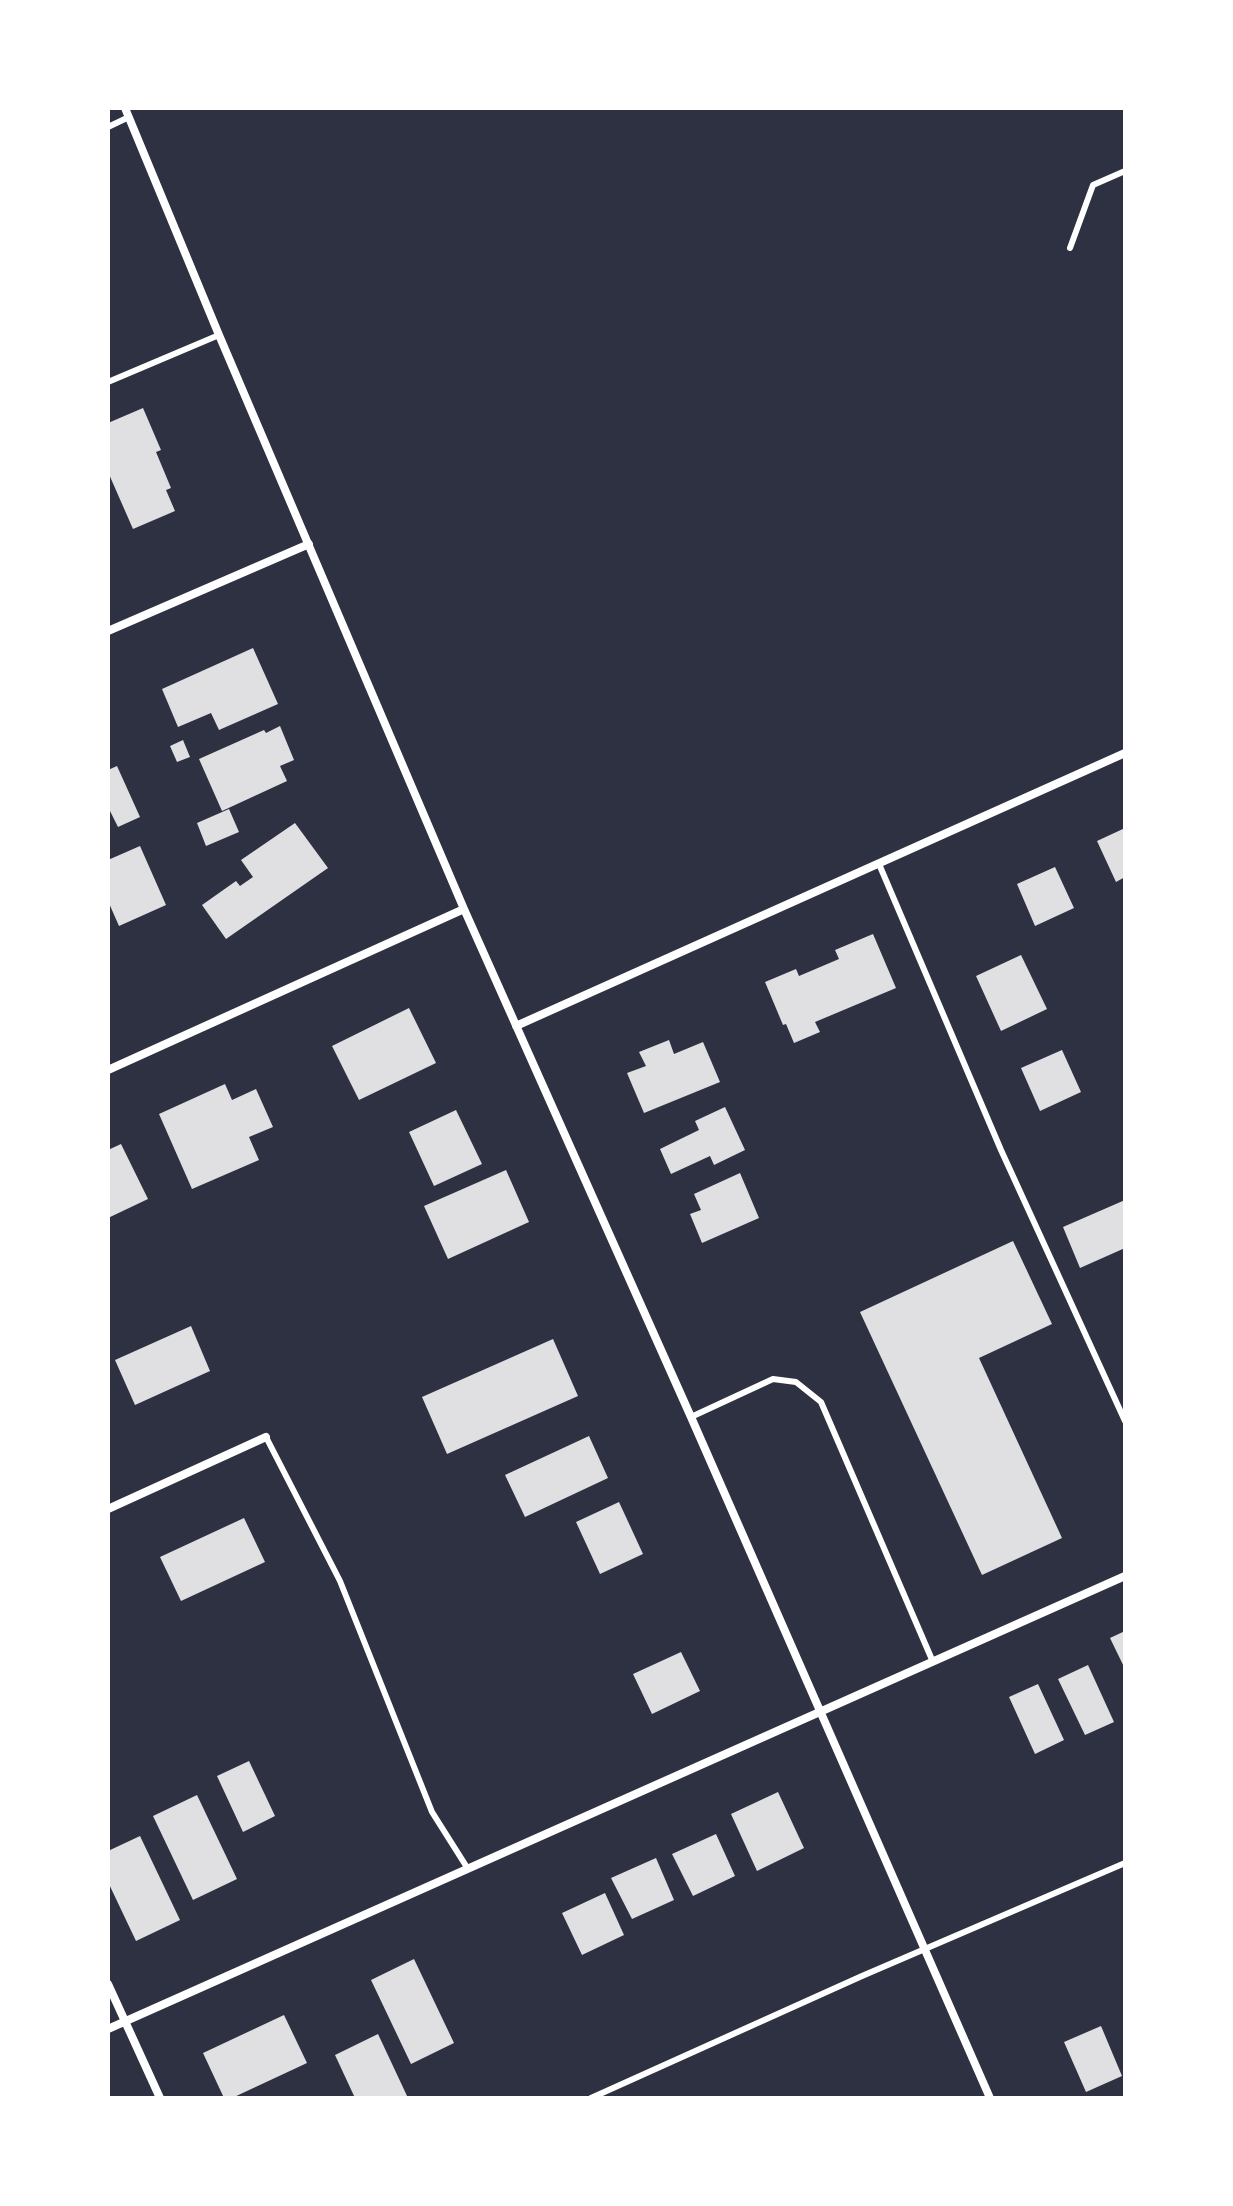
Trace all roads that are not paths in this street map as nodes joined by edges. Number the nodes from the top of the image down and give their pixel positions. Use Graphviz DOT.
graph roads {
  1 [pos="127,112"];
  2 [pos="108,127"];
  3 [pos="1125,171"];
  4 [pos="1070,248"];
  5 [pos="219,335"];
  6 [pos="108,382"];
  7 [pos="309,544"];
  8 [pos="108,631"];
  9 [pos="1125,753"];
  10 [pos="879,864"];
  11 [pos="464,909"];
  12 [pos="516,1026"];
  13 [pos="108,1070"];
  14 [pos="691,1417"];
  15 [pos="1125,1421"];
  16 [pos="266,1437"];
  17 [pos="108,1509"];
  18 [pos="1125,1576"];
  19 [pos="933,1662"];
  20 [pos="820,1712"];
  21 [pos="1125,1863"];
  22 [pos="468,1869"];
  23 [pos="924,1951"];
  24 [pos="108,1984"];
  25 [pos="125,2022"];
  26 [pos="108,2029"];
  27 [pos="160,2098"];
  28 [pos="591,2098"];
  29 [pos="990,2098"];
  1 -- 2 [label="lane"];
  1 -- 5 [label="street"];
  3 -- 4 [label="lane"];
  5 -- 6 [label="lane"];
  5 -- 7 [label="street"];
  7 -- 8 [label="street"];
  7 -- 11 [label="street"];
  9 -- 10 [label="street"];
  10 -- 12 [label="street"];
  10 -- 15 [label="lane"];
  11 -- 12 [label="street"];
  11 -- 13 [label="street"];
  12 -- 14 [label="street"];
  14 -- 19 [label="lane"];
  14 -- 20 [label="street"];
  16 -- 17 [label="street"];
  16 -- 22 [label="lane"];
  18 -- 19 [label="street"];
  19 -- 20 [label="street"];
  20 -- 22 [label="street"];
  20 -- 23 [label="street"];
  21 -- 23 [label="lane"];
  22 -- 25 [label="street"];
  23 -- 28 [label="lane"];
  23 -- 29 [label="street"];
  24 -- 25 [label="street"];
  25 -- 26 [label="street"];
  25 -- 27 [label="street"];
}
